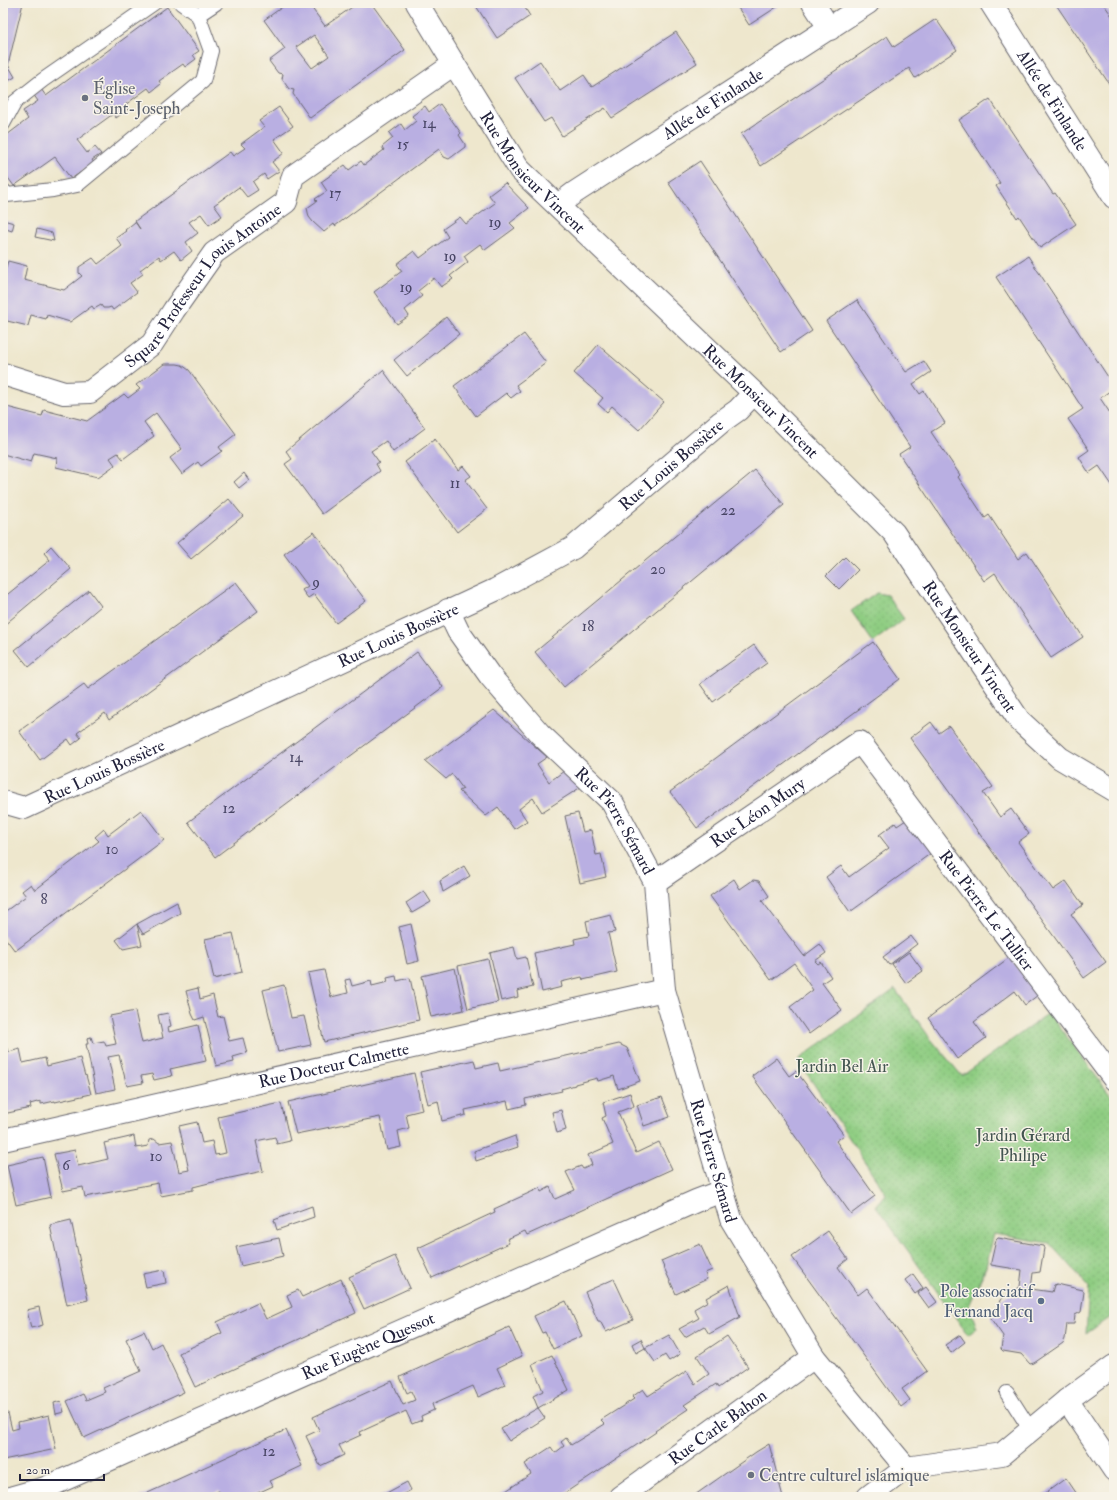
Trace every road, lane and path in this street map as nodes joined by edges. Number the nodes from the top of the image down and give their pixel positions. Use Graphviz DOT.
graph roads {
  1 [pos="154,3"];
  2 [pos="181,3"];
  3 [pos="216,3"];
  4 [pos="417,3"];
  5 [pos="813,3"];
  6 [pos="868,3"];
  7 [pos="991,3"];
  8 [pos="198,15"];
  9 [pos="830,29"];
  10 [pos="454,64"];
  11 [pos="3,124"];
  12 [pos="3,190"];
  13 [pos="1114,197"];
  14 [pos="558,205"];
  15 [pos="3,374"];
  16 [pos="754,393"];
  17 [pos="448,610"];
  18 [pos="860,742"];
  19 [pos="1114,790"];
  20 [pos="3,802"];
  21 [pos="655,882"];
  22 [pos="664,990"];
  23 [pos="1114,1079"];
  24 [pos="3,1140"];
  25 [pos="722,1191"];
  26 [pos="814,1357"];
  27 [pos="1114,1366"];
  28 [pos="1007,1393"];
  29 [pos="1068,1400"];
  30 [pos="1030,1430"];
  31 [pos="906,1468"];
  32 [pos="1114,1470"];
  33 [pos="13,1497"];
  34 [pos="620,1497"];
  35 [pos="868,1497"];
  1 -- 11 [label="lane"];
  2 -- 8 [label="lane"];
  3 -- 8 [label="lane"];
  4 -- 10 [label="street, Rue Monsieur Vincent"];
  5 -- 9 [label="street"];
  6 -- 9 [label="street, Allée de Finlande"];
  7 -- 13 [label="street, Allée de Finlande"];
  8 -- 12 [label="lane"];
  9 -- 14 [label="street, Allée de Finlande"];
  10 -- 14 [label="street, Rue Monsieur Vincent"];
  10 -- 15 [label="street, Square Professeur Louis Antoine"];
  14 -- 16 [label="street, Rue Monsieur Vincent"];
  16 -- 17 [label="street, Rue Louis Bossière"];
  16 -- 19 [label="street, Rue Monsieur Vincent"];
  17 -- 20 [label="street, Rue Louis Bossière"];
  17 -- 21 [label="street, Rue Pierre Sémard"];
  18 -- 21 [label="street, Rue Léon Mury"];
  18 -- 23 [label="street, Rue Pierre Le Tullier"];
  21 -- 22 [label="street, Rue Pierre Sémard"];
  22 -- 24 [label="street, Rue Docteur Calmette"];
  22 -- 25 [label="street, Rue Pierre Sémard"];
  25 -- 26 [label="street, Rue Pierre Sémard"];
  25 -- 33 [label="street, Rue Eugène Quessot"];
  26 -- 31 [label="street, Rue Pierre Sémard"];
  26 -- 34 [label="street, Rue Carle Bahon"];
  27 -- 29 [label="street"];
  28 -- 30 [label="lane"];
  29 -- 30 [label="street"];
  29 -- 32 [label="street"];
  30 -- 31 [label="street"];
  31 -- 35 [label="street"];
}
